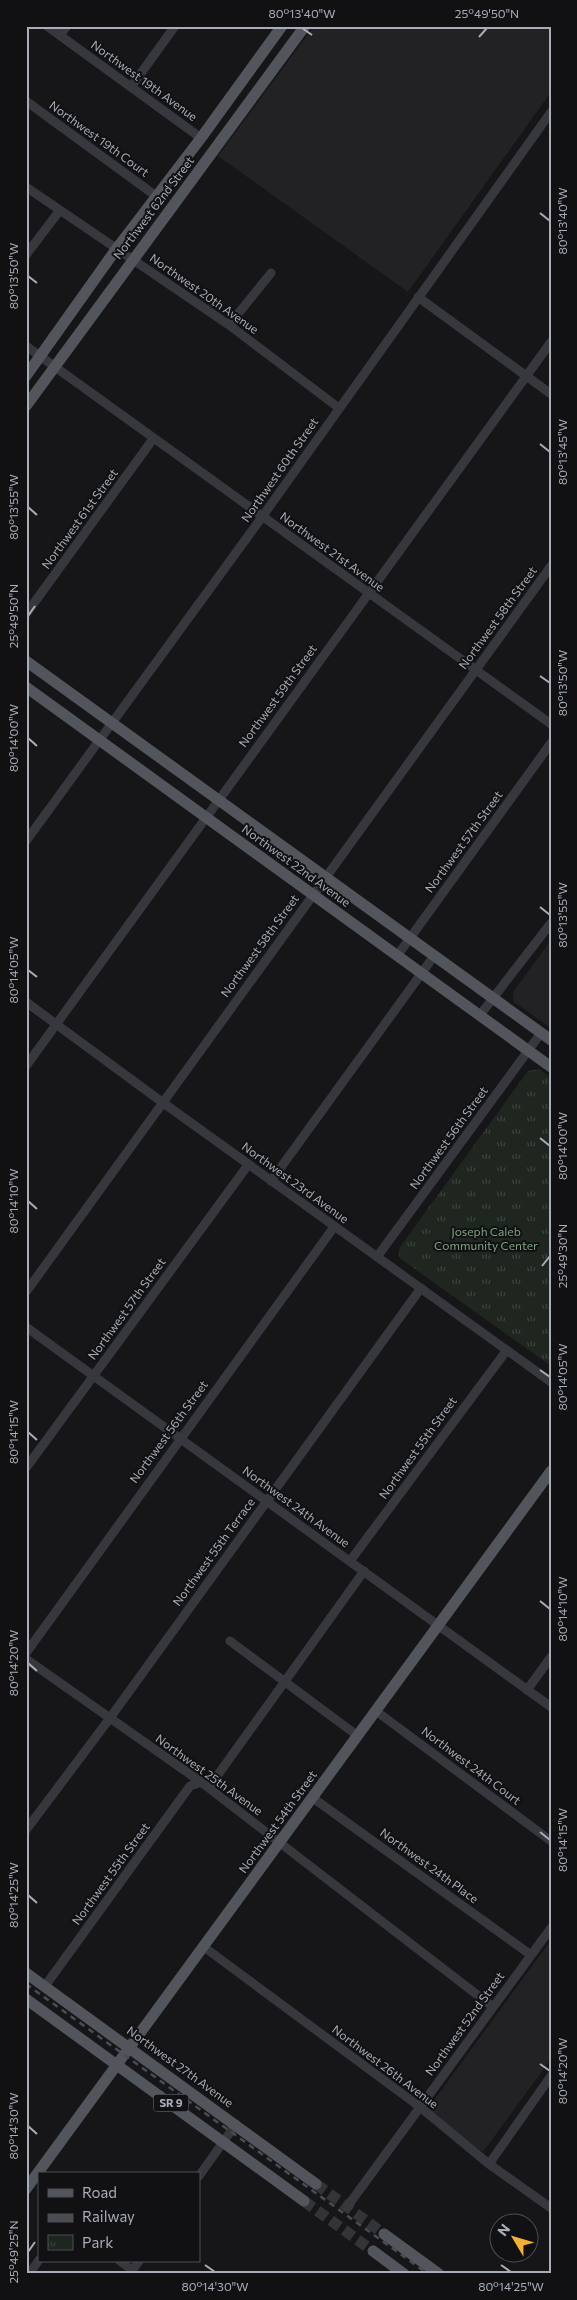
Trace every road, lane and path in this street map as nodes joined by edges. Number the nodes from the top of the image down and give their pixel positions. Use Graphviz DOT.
graph roads {
  1 [pos="47,26"];
  2 [pos="67,26"];
  3 [pos="175,26"];
  4 [pos="282,26"];
  5 [pos="305,26"];
  6 [pos="60,35"];
  7 [pos="131,87"];
  8 [pos="26,101"];
  9 [pos="551,112"];
  10 [pos="201,138"];
  11 [pos="26,187"];
  12 [pos="156,196"];
  13 [pos="60,210"];
  14 [pos="117,248"];
  15 [pos="26,256"];
  16 [pos="132,259"];
  17 [pos="271,273"];
  18 [pos="418,297"];
  19 [pos="229,325"];
  20 [pos="551,342"];
  21 [pos="26,346"];
  22 [pos="41,356"];
  23 [pos="55,366"];
  24 [pos="26,376"];
  25 [pos="526,377"];
  26 [pos="551,394"];
  27 [pos="26,406"];
  28 [pos="339,408"];
  29 [pos="153,438"];
  30 [pos="262,517"];
  31 [pos="551,566"];
  32 [pos="368,593"];
  33 [pos="26,614"];
  34 [pos="26,661"];
  35 [pos="476,670"];
  36 [pos="26,687"];
  37 [pos="111,722"];
  38 [pos="551,724"];
  39 [pos="99,739"];
  40 [pos="551,742"];
  41 [pos="219,800"];
  42 [pos="207,818"];
  43 [pos="26,841"];
  44 [pos="326,878"];
  45 [pos="314,895"];
  46 [pos="551,923"];
  47 [pos="409,938"];
  48 [pos="397,956"];
  49 [pos="434,956"];
  50 [pos="421,973"];
  51 [pos="492,998"];
  52 [pos="26,1002"];
  53 [pos="480,1015"];
  54 [pos="57,1024"];
  55 [pos="541,1033"];
  56 [pos="551,1040"];
  57 [pos="528,1050"];
  58 [pos="26,1066"];
  59 [pos="551,1067"];
  60 [pos="162,1102"];
  61 [pos="248,1165"];
  62 [pos="271,1181"];
  63 [pos="334,1227"];
  64 [pos="377,1257"];
  65 [pos="421,1288"];
  66 [pos="26,1292"];
  67 [pos="26,1327"];
  68 [pos="507,1350"];
  69 [pos="94,1377"];
  70 [pos="551,1382"];
  71 [pos="180,1438"];
  72 [pos="26,1468"];
  73 [pos="551,1471"];
  74 [pos="267,1501"];
  75 [pos="350,1561"];
  76 [pos="364,1571"];
  77 [pos="438,1625"];
  78 [pos="230,1641"];
  79 [pos="26,1653"];
  80 [pos="551,1657"];
  81 [pos="26,1658"];
  82 [pos="285,1683"];
  83 [pos="527,1690"];
  84 [pos="551,1708"];
  85 [pos="376,1711"];
  86 [pos="110,1718"];
  87 [pos="358,1736"];
  88 [pos="202,1782"];
  89 [pos="313,1798"];
  90 [pos="26,1830"];
  91 [pos="551,1841"];
  92 [pos="280,1843"];
  93 [pos="551,1928"];
  94 [pos="204,1947"];
  95 [pos="531,1955"];
  96 [pos="26,1973"];
  97 [pos="45,1986"];
  98 [pos="26,1999"];
  99 [pos="493,2007"];
  100 [pos="130,2048"];
  101 [pos="118,2064"];
  102 [pos="551,2076"];
  103 [pos="420,2107"];
  104 [pos="236,2124"];
  105 [pos="223,2141"];
  106 [pos="489,2164"];
  107 [pos="39,2172"];
  108 [pos="38,2174"];
  109 [pos="200,2175"];
  110 [pos="316,2184"];
  111 [pos="26,2190"];
  112 [pos="304,2201"];
  113 [pos="346,2207"];
  114 [pos="551,2208"];
  115 [pos="384,2234"];
  116 [pos="373,2251"];
  117 [pos="38,2261"];
  118 [pos="121,2262"];
  119 [pos="131,2272"];
  120 [pos="439,2273"];
  121 [pos="29,2274"];
  122 [pos="404,2274"];
  123 [pos="422,2274"];
  1 -- 6 [label="street, Northwest 19th Avenue"];
  2 -- 6 [label="street"];
  3 -- 7 [label="street"];
  4 -- 10 [label="main road, Northwest 62nd Street"];
  5 -- 16 [label="main road, Northwest 62nd Street"];
  6 -- 7 [label="street, Northwest 19th Avenue"];
  7 -- 10 [label="street, Northwest 19th Avenue"];
  8 -- 12 [label="street, Northwest 19th Court"];
  9 -- 18 [label="street, Northwest 60th Street"];
  10 -- 12 [label="main road, Northwest 62nd Street"];
  11 -- 13 [label="street, Northwest 20th Avenue"];
  12 -- 14 [label="main road, Northwest 62nd Street"];
  13 -- 14 [label="street, Northwest 20th Avenue"];
  13 -- 15 [label="street"];
  14 -- 16 [label="street, Northwest 20th Avenue"];
  14 -- 22 [label="main road, Northwest 62nd Street"];
  16 -- 19 [label="street, Northwest 20th Avenue"];
  16 -- 23 [label="main road, Northwest 62nd Street"];
  17 -- 19 [label="street"];
  18 -- 25 [label="street"];
  18 -- 28 [label="street, Northwest 60th Street"];
  19 -- 28 [label="street, Northwest 20th Avenue"];
  20 -- 25 [label="street, Northwest 59th Street"];
  21 -- 22 [label="street, Northwest 21st Avenue"];
  22 -- 23 [label="street, Northwest 21st Avenue"];
  22 -- 24 [label="main road, Northwest 62nd Street"];
  23 -- 27 [label="main road, Northwest 62nd Street"];
  23 -- 29 [label="street, Northwest 21st Avenue"];
  25 -- 26 [label="street"];
  25 -- 32 [label="street, Northwest 59th Street"];
  28 -- 30 [label="street, Northwest 60th Street"];
  29 -- 30 [label="street, Northwest 21st Avenue"];
  29 -- 33 [label="street, Northwest 61st Street"];
  30 -- 32 [label="street, Northwest 21st Avenue"];
  30 -- 37 [label="street, Northwest 60th Street"];
  31 -- 35 [label="street, Northwest 58th Street"];
  32 -- 35 [label="street, Northwest 21st Avenue"];
  32 -- 41 [label="street, Northwest 59th Street"];
  34 -- 37 [label="main road, Northwest 22nd Avenue"];
  35 -- 38 [label="street, Northwest 21st Avenue"];
  35 -- 44 [label="street, Northwest 58th Street"];
  36 -- 39 [label="main road, Northwest 22nd Avenue"];
  37 -- 39 [label="street, Northwest 60th Street"];
  37 -- 41 [label="main road, Northwest 22nd Avenue"];
  39 -- 42 [label="main road, Northwest 22nd Avenue"];
  39 -- 43 [label="street, Northwest 60th Street"];
  40 -- 47 [label="street, Northwest 57th Street"];
  41 -- 42 [label="street, Northwest 59th Street"];
  41 -- 44 [label="main road, Northwest 22nd Avenue"];
  42 -- 45 [label="main road, Northwest 22nd Avenue"];
  42 -- 54 [label="street, Northwest 59th Street"];
  44 -- 45 [label="street, Northwest 58th Street"];
  44 -- 47 [label="main road, Northwest 22nd Avenue"];
  45 -- 48 [label="main road, Northwest 22nd Avenue"];
  45 -- 60 [label="street, Northwest 58th Street"];
  46 -- 51 [label="street"];
  47 -- 48 [label="street, Northwest 57th Street"];
  47 -- 49 [label="main road, Northwest 22nd Avenue"];
  48 -- 50 [label="main road, Northwest 22nd Avenue"];
  49 -- 50 [label="street"];
  49 -- 51 [label="main road, Northwest 22nd Avenue"];
  50 -- 53 [label="main road, Northwest 22nd Avenue"];
  50 -- 62 [label="street"];
  51 -- 53 [label="street"];
  51 -- 55 [label="main road, Northwest 22nd Avenue"];
  52 -- 54 [label="street, Northwest 23rd Avenue"];
  53 -- 57 [label="main road, Northwest 22nd Avenue"];
  54 -- 58 [label="street, Northwest 59th Street"];
  54 -- 60 [label="street, Northwest 23rd Avenue"];
  55 -- 56 [label="main road, Northwest 22nd Avenue"];
  55 -- 57 [label="street, Northwest 56th Street"];
  57 -- 59 [label="main road, Northwest 22nd Avenue"];
  57 -- 64 [label="street, Northwest 56th Street"];
  60 -- 61 [label="street, Northwest 23rd Avenue"];
  60 -- 66 [label="street, Northwest 58th Street"];
  61 -- 62 [label="street, Northwest 23rd Avenue"];
  61 -- 69 [label="street, Northwest 57th Street"];
  62 -- 63 [label="street, Northwest 23rd Avenue"];
  63 -- 64 [label="street, Northwest 23rd Avenue"];
  63 -- 71 [label="street, Northwest 56th Street"];
  64 -- 65 [label="street, Northwest 23rd Avenue"];
  65 -- 68 [label="street, Northwest 23rd Avenue"];
  65 -- 74 [label="street, Northwest 55th Terrace"];
  67 -- 69 [label="street, Northwest 24th Avenue"];
  68 -- 70 [label="street, Northwest 23rd Avenue"];
  68 -- 75 [label="street, Northwest 55th Street"];
  69 -- 71 [label="street, Northwest 24th Avenue"];
  69 -- 72 [label="street, Northwest 57th Street"];
  71 -- 74 [label="street, Northwest 24th Avenue"];
  71 -- 79 [label="street, Northwest 56th Street"];
  73 -- 77 [label="main road, Northwest 54th Street"];
  74 -- 75 [label="street, Northwest 24th Avenue"];
  74 -- 86 [label="street, Northwest 55th Terrace"];
  75 -- 76 [label="street, Northwest 24th Avenue"];
  76 -- 77 [label="street, Northwest 24th Avenue"];
  76 -- 82 [label="street"];
  77 -- 83 [label="street, Northwest 24th Avenue"];
  77 -- 85 [label="main road, Northwest 54th Street"];
  78 -- 82 [label="street"];
  80 -- 83 [label="street"];
  81 -- 86 [label="street, Northwest 25th Avenue"];
  82 -- 87 [label="street"];
  82 -- 88 [label="street"];
  83 -- 84 [label="street, Northwest 24th Avenue"];
  85 -- 87 [label="main road, Northwest 54th Street"];
  85 -- 91 [label="street, Northwest 24th Court"];
  86 -- 88 [label="street, Northwest 25th Avenue"];
  86 -- 90 [label="street, Northwest 55th Terrace"];
  87 -- 89 [label="main road, Northwest 54th Street"];
  88 -- 92 [label="street, Northwest 25th Avenue"];
  88 -- 97 [label="street, Northwest 55th Street"];
  89 -- 92 [label="main road, Northwest 54th Street"];
  89 -- 95 [label="street, Northwest 24th Place"];
  92 -- 94 [label="main road, Northwest 54th Street"];
  92 -- 99 [label="street, Northwest 25th Avenue"];
  93 -- 95 [label="street, Northwest 52nd Street"];
  94 -- 100 [label="main road, Northwest 54th Street"];
  94 -- 103 [label="street, Northwest 26th Avenue"];
  95 -- 99 [label="street, Northwest 52nd Street"];
  96 -- 97 [label="main road, Northwest 27th Avenue / SR 9"];
  97 -- 100 [label="main road, Northwest 27th Avenue / SR 9"];
  98 -- 101 [label="main road, SR 9"];
  99 -- 103 [label="street, Northwest 52nd Street"];
  100 -- 101 [label="main road, Northwest 54th Street"];
  100 -- 104 [label="main road, Northwest 27th Avenue / SR 9"];
  101 -- 105 [label="main road, SR 9"];
  101 -- 107 [label="main road, Northwest 54th Street"];
  102 -- 106 [label="street"];
  103 -- 106 [label="street, Northwest 26th Avenue"];
  103 -- 113 [label="street, Northwest 52nd Street"];
  104 -- 105 [label="street"];
  104 -- 110 [label="main road, Northwest 27th Avenue / SR 9"];
  105 -- 109 [label="street"];
  105 -- 112 [label="main road, SR 9"];
  106 -- 114 [label="street, Northwest 26th Avenue"];
  108 -- 111 [label="main road, Northwest 54th Street"];
  115 -- 120 [label="main road"];
  116 -- 122 [label="main road"];
  117 -- 121 [label="street"];
  118 -- 119 [label="street"];
  120 -- 123 [label="main road"];
}
